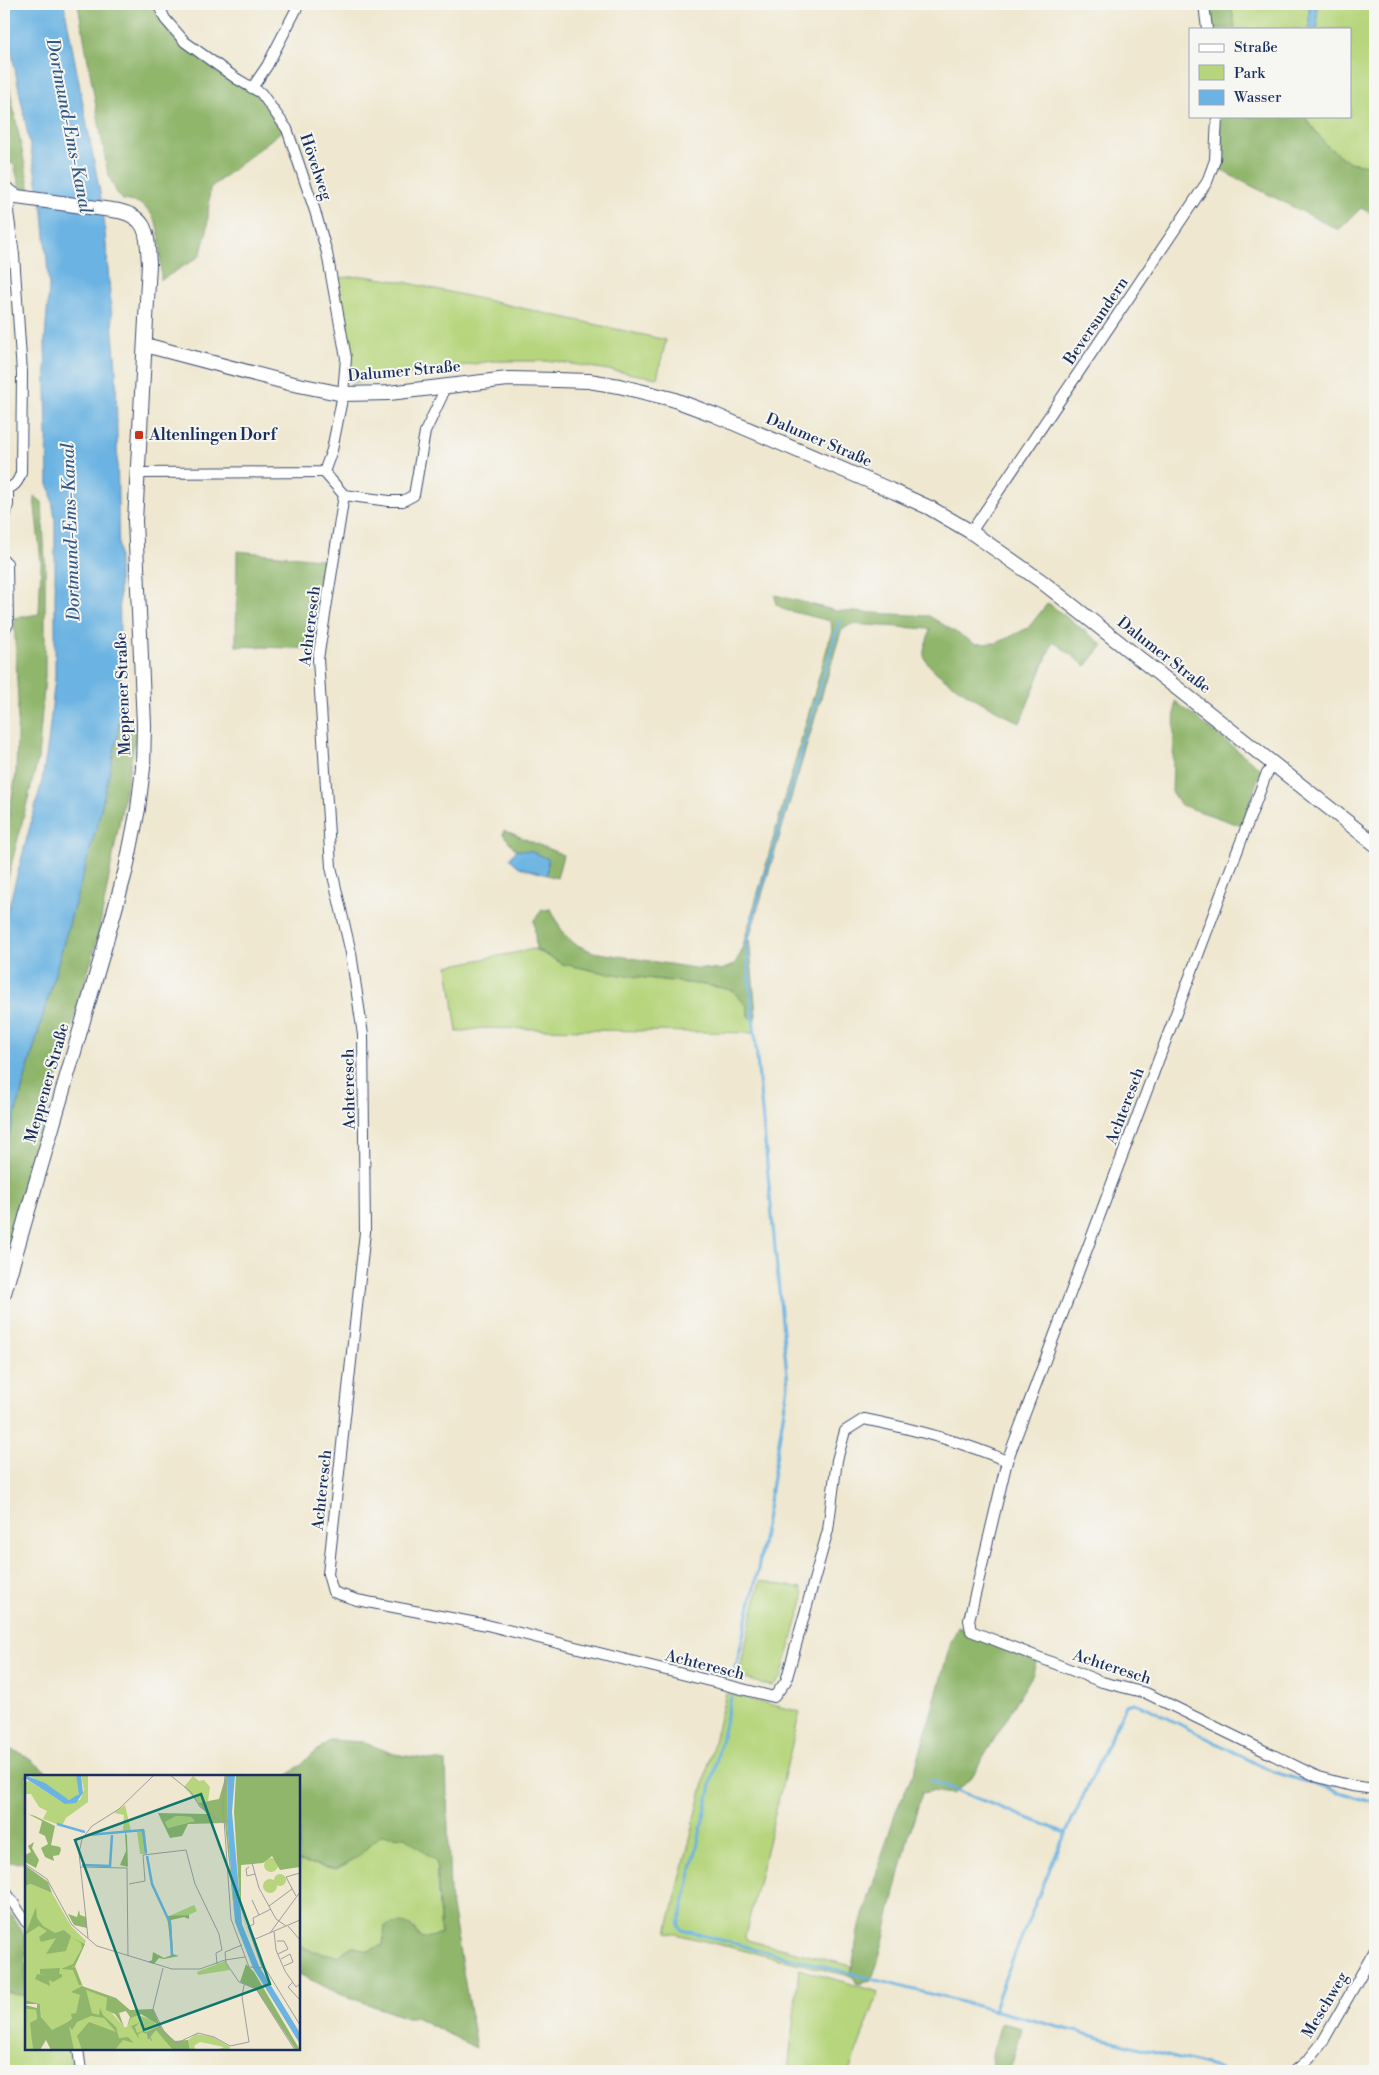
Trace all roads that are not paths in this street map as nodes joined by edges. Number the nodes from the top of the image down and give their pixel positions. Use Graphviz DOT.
graph roads {
  1 [pos="158,4"];
  2 [pos="299,4"];
  3 [pos="1204,4"];
  4 [pos="1207,28"];
  5 [pos="252,88"];
  6 [pos="1216,118"];
  7 [pos="7,192"];
  8 [pos="145,345"];
  9 [pos="443,386"];
  10 [pos="343,394"];
  11 [pos="324,472"];
  12 [pos="136,473"];
  13 [pos="6,489"];
  14 [pos="344,495"];
  15 [pos="4,520"];
  16 [pos="972,532"];
  17 [pos="4,561"];
  18 [pos="4,630"];
  19 [pos="1274,764"];
  20 [pos="1375,844"];
  21 [pos="4,1292"];
  22 [pos="1007,1461"];
  23 [pos="1375,1789"];
  24 [pos="4,1889"];
  25 [pos="25,1920"];
  26 [pos="1375,1950"];
  27 [pos="78,2050"];
  28 [pos="81,2071"];
  29 [pos="1295,2071"];
  1 -- 5 [label="street, Hövelweg"];
  2 -- 5 [label="street"];
  3 -- 4 [label="street"];
  5 -- 10 [label="street, Hövelweg"];
  6 -- 16 [label="street, Beversundern"];
  7 -- 8 [label="main road, Meppener Straße"];
  7 -- 13 [label="street"];
  8 -- 10 [label="main road, Dalumer Straße"];
  8 -- 12 [label="main road, Meppener Straße"];
  9 -- 10 [label="main road, Dalumer Straße"];
  9 -- 14 [label="street"];
  9 -- 16 [label="main road, Dalumer Straße"];
  10 -- 11 [label="street"];
  11 -- 12 [label="street"];
  11 -- 14 [label="street"];
  12 -- 21 [label="main road, Meppener Straße"];
  13 -- 15 [label="street"];
  14 -- 22 [label="street, Achteresch"];
  16 -- 19 [label="main road, Dalumer Straße"];
  17 -- 18 [label="street"];
  19 -- 20 [label="main road, Dalumer Straße"];
  19 -- 22 [label="street, Achteresch"];
  22 -- 23 [label="street, Achteresch"];
  24 -- 25 [label="street"];
  26 -- 29 [label="street, Meschweg"];
  27 -- 28 [label="street"];
}
